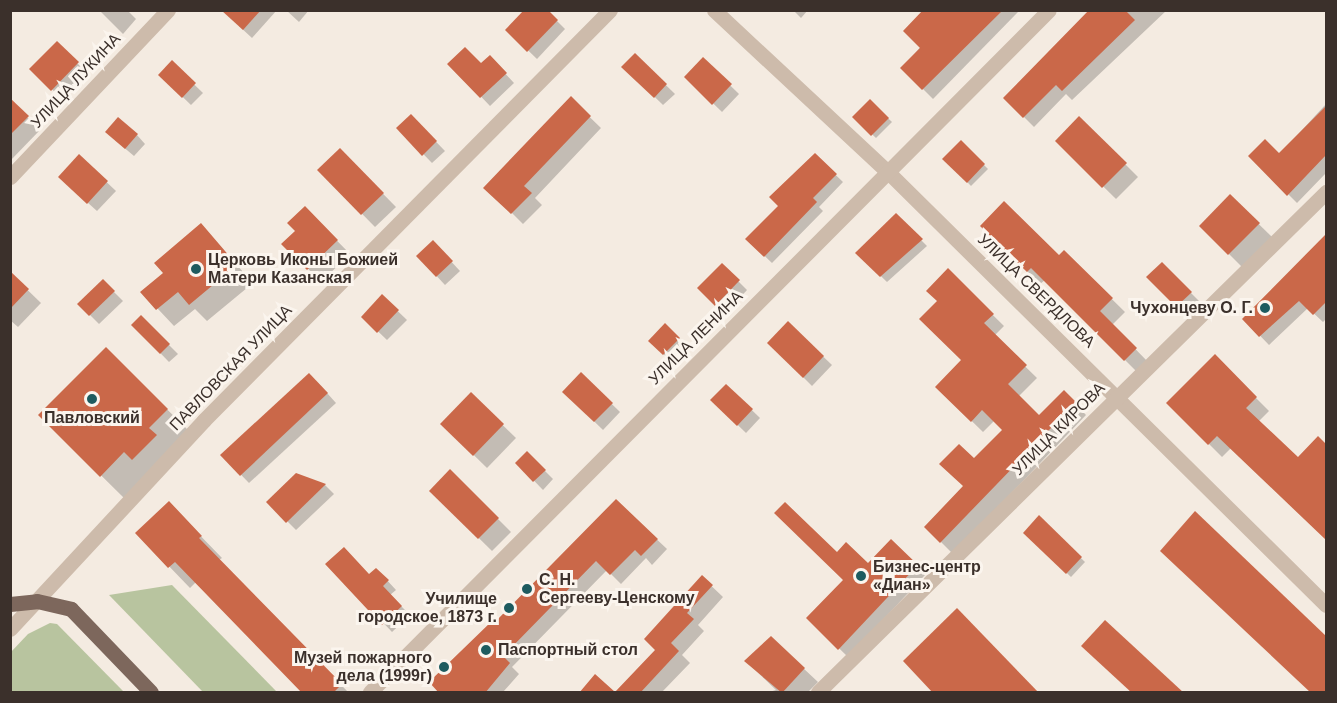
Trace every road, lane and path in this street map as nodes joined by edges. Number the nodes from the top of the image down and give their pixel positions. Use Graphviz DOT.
graph roads {
  1 [pos="168,10"];
  2 [pos="610,10"];
  3 [pos="714,10"];
  4 [pos="1049,10"];
  5 [pos="888,172"];
  6 [pos="10,177"];
  7 [pos="1326,192"];
  8 [pos="1117,396"];
  9 [pos="37,601"];
  10 [pos="10,604"];
  11 [pos="1326,605"];
  12 [pos="10,629"];
  13 [pos="152,693"];
  14 [pos="370,693"];
  15 [pos="818,693"];
  1 -- 6 [label="street, УЛИЦА ЛУКИНА"];
  2 -- 9 [label="street, ПАВЛОВСКАЯ УЛИЦА"];
  3 -- 5 [label="street, УЛИЦА СВЕРДЛОВА"];
  4 -- 5 [label="street, УЛИЦА ЛЕНИНА"];
  5 -- 8 [label="street, УЛИЦА СВЕРДЛОВА"];
  5 -- 14 [label="street, УЛИЦА ЛЕНИНА"];
  7 -- 8 [label="street, УЛИЦА КИРОВА"];
  8 -- 11 [label="street, УЛИЦА СВЕРДЛОВА"];
  8 -- 15 [label="street, УЛИЦА КИРОВА"];
  9 -- 10 [label="main road"];
  9 -- 12 [label="street, ПАВЛОВСКАЯ УЛИЦА"];
  9 -- 13 [label="main road"];
}
